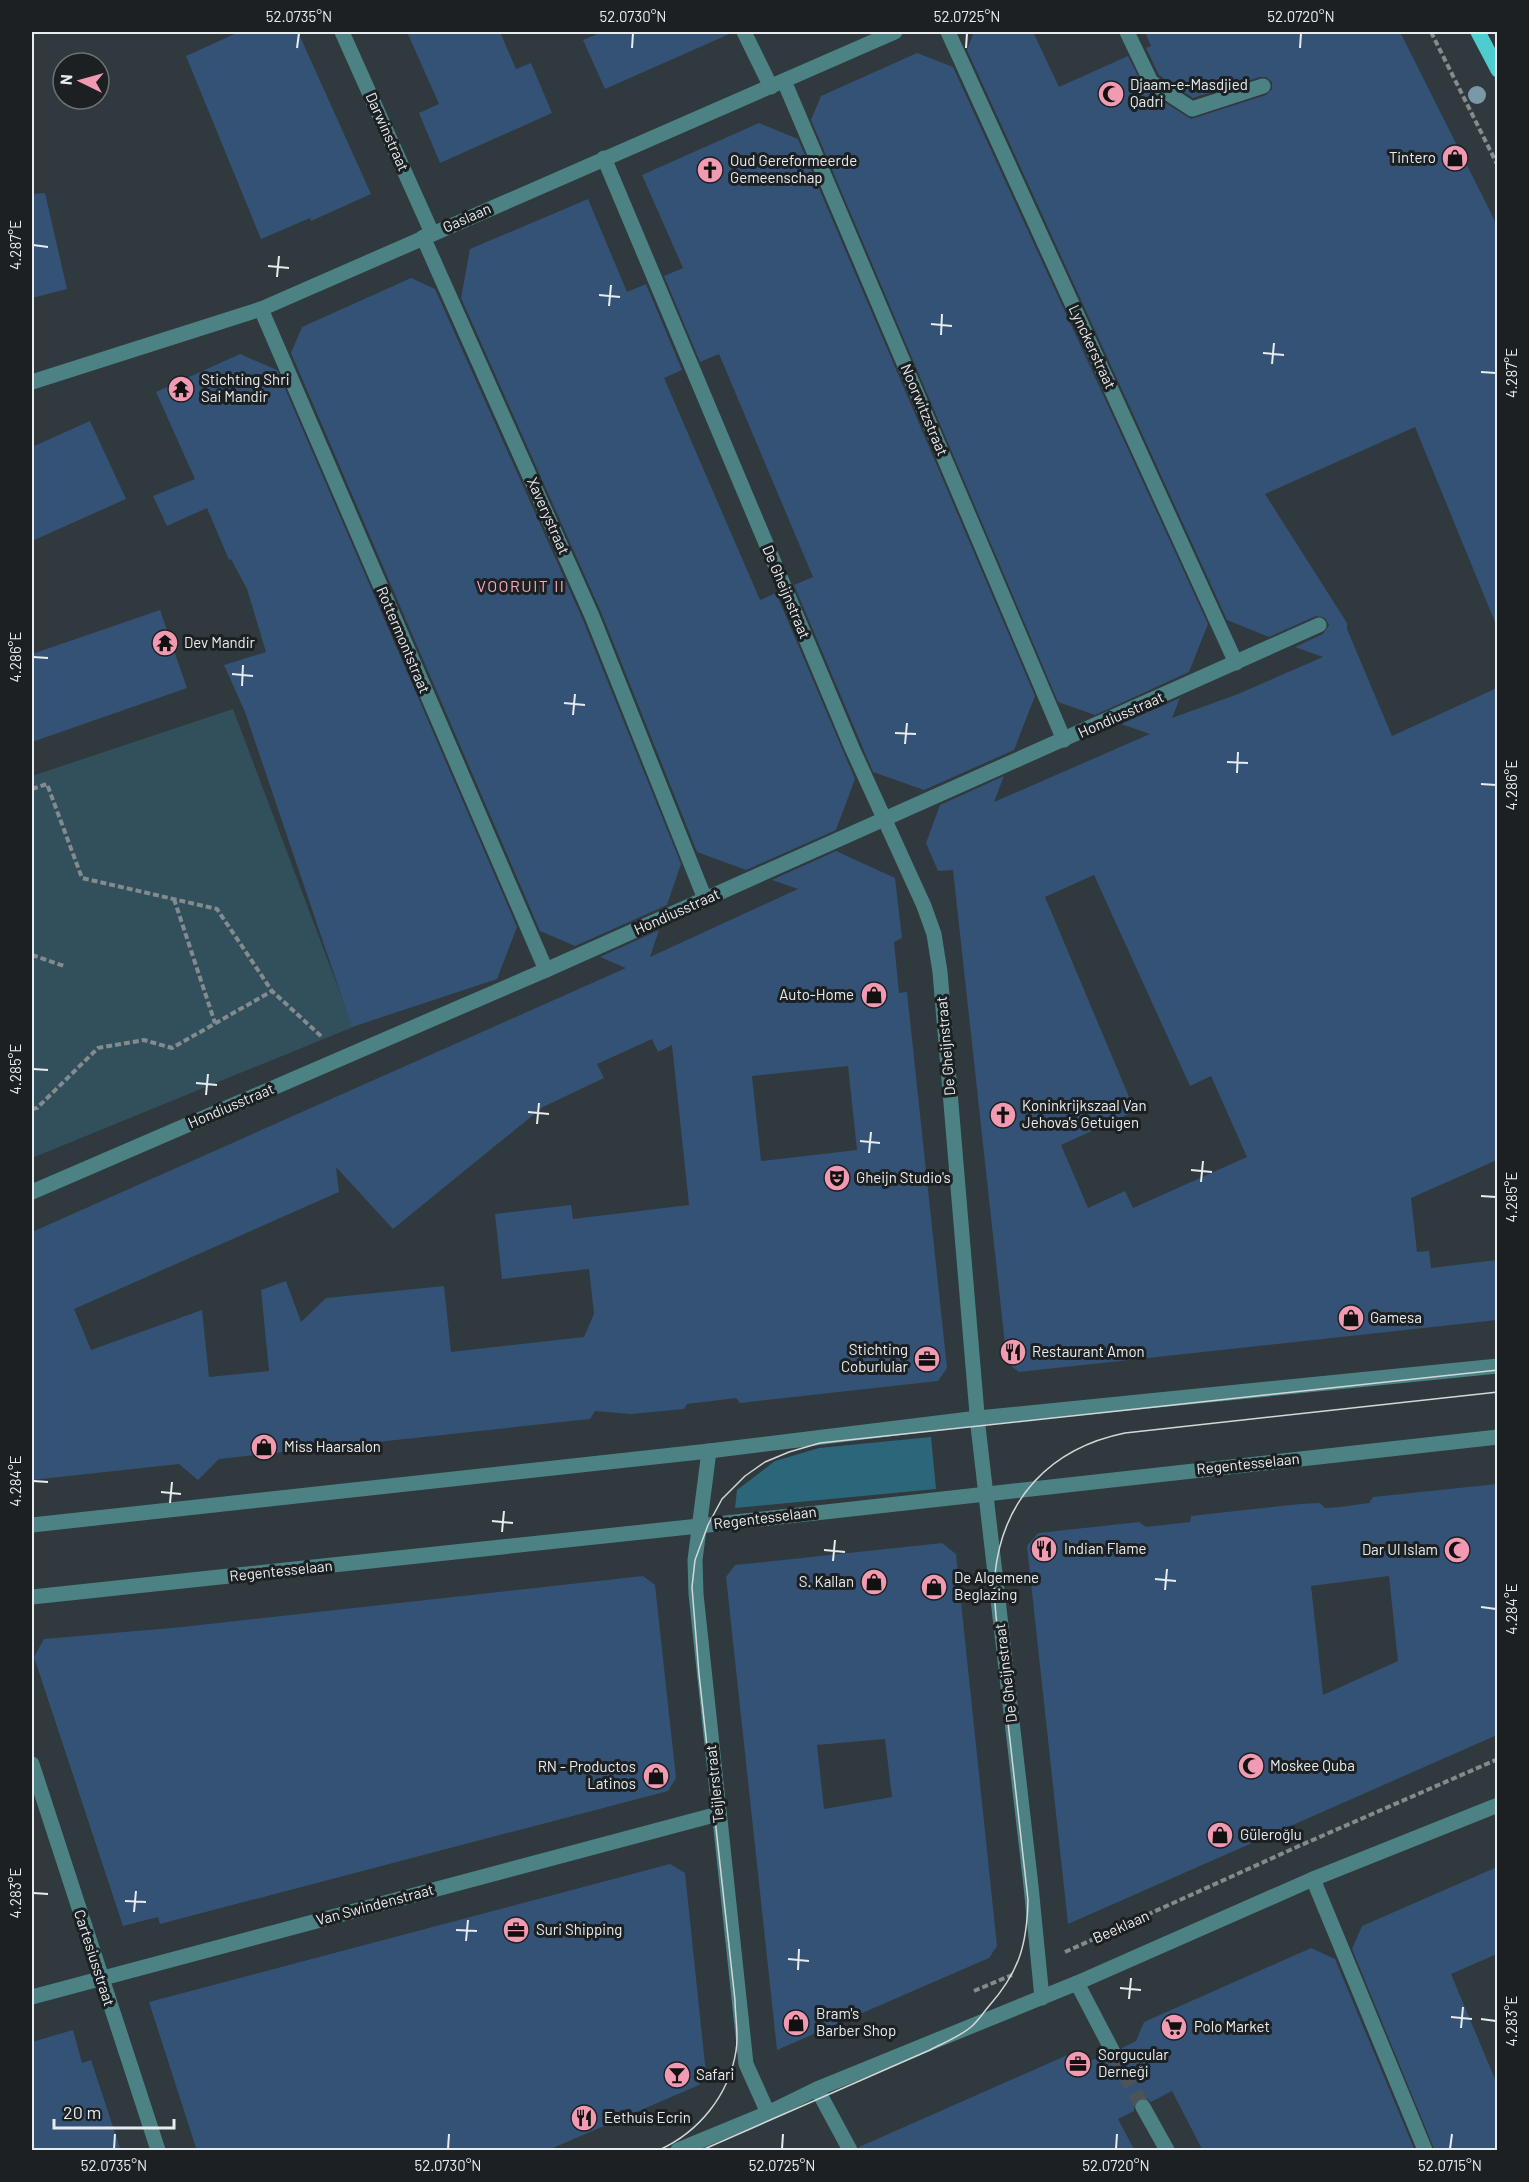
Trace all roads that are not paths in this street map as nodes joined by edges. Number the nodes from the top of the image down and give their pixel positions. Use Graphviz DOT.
graph roads {
  1 [pos="342,32"];
  2 [pos="744,32"];
  3 [pos="895,32"];
  4 [pos="948,32"];
  5 [pos="1127,32"];
  6 [pos="1478,32"];
  7 [pos="1497,70"];
  8 [pos="777,84"];
  9 [pos="1263,86"];
  10 [pos="604,158"];
  11 [pos="428,235"];
  12 [pos="261,309"];
  13 [pos="32,382"];
  14 [pos="1319,625"];
  15 [pos="1236,663"];
  16 [pos="1064,740"];
  17 [pos="884,819"];
  18 [pos="705,899"];
  19 [pos="546,970"];
  20 [pos="32,1192"];
  21 [pos="1497,1366"];
  22 [pos="978,1418"];
  23 [pos="1497,1437"];
  24 [pos="709,1451"];
  25 [pos="986,1493"];
  26 [pos="32,1524"];
  27 [pos="699,1526"];
  28 [pos="32,1597"];
  29 [pos="32,1764"];
  30 [pos="1497,1804"];
  31 [pos="718,1814"];
  32 [pos="1313,1879"];
  33 [pos="100,1978"];
  34 [pos="1077,1983"];
  35 [pos="32,1997"];
  36 [pos="1042,1998"];
  37 [pos="1113,2052"];
  38 [pos="817,2089"];
  39 [pos="1143,2107"];
  40 [pos="768,2113"];
  41 [pos="158,2151"];
  42 [pos="678,2151"];
  43 [pos="850,2151"];
  44 [pos="1167,2151"];
  45 [pos="1425,2151"];
  1 -- 11 [label="street, Darwinstraat"];
  2 -- 8 [label="street"];
  3 -- 8 [label="street, Gaslaan"];
  4 -- 15 [label="street, Lynckerstraat"];
  5 -- 9 [label="street"];
  6 -- 7 [label="main road"];
  8 -- 10 [label="street, Gaslaan"];
  8 -- 16 [label="street, Noorwitzstraat"];
  10 -- 11 [label="street, Gaslaan"];
  10 -- 17 [label="street, De Gheijnstraat"];
  11 -- 12 [label="street, Gaslaan"];
  11 -- 18 [label="street, Xaverystraat"];
  12 -- 13 [label="street, Gaslaan"];
  12 -- 19 [label="street, Rottermontstraat"];
  14 -- 15 [label="street, Hondiusstraat"];
  15 -- 16 [label="street, Hondiusstraat"];
  16 -- 17 [label="street, Hondiusstraat"];
  17 -- 18 [label="street, Hondiusstraat"];
  17 -- 22 [label="street, De Gheijnstraat"];
  18 -- 19 [label="street, Hondiusstraat"];
  19 -- 20 [label="street, Hondiusstraat"];
  21 -- 22 [label="street"];
  22 -- 24 [label="street"];
  22 -- 25 [label="street, De Gheijnstraat"];
  23 -- 25 [label="street, Regentesselaan"];
  24 -- 26 [label="street"];
  24 -- 27 [label="street, Teijlerstraat"];
  25 -- 27 [label="street, Regentesselaan"];
  25 -- 36 [label="street, De Gheijnstraat"];
  27 -- 28 [label="street, Regentesselaan"];
  27 -- 31 [label="street, Teijlerstraat"];
  29 -- 33 [label="street, Cartesiusstraat"];
  30 -- 32 [label="street"];
  31 -- 33 [label="street, Van Swindenstraat"];
  31 -- 40 [label="street, Teijlerstraat"];
  32 -- 34 [label="street"];
  32 -- 45 [label="street"];
  33 -- 35 [label="street, Van Swindenstraat"];
  33 -- 41 [label="street, Cartesiusstraat"];
  34 -- 36 [label="street"];
  34 -- 37 [label="street"];
  36 -- 38 [label="street"];
  38 -- 40 [label="street"];
  38 -- 43 [label="street"];
  39 -- 44 [label="street"];
  40 -- 42 [label="street"];
}
